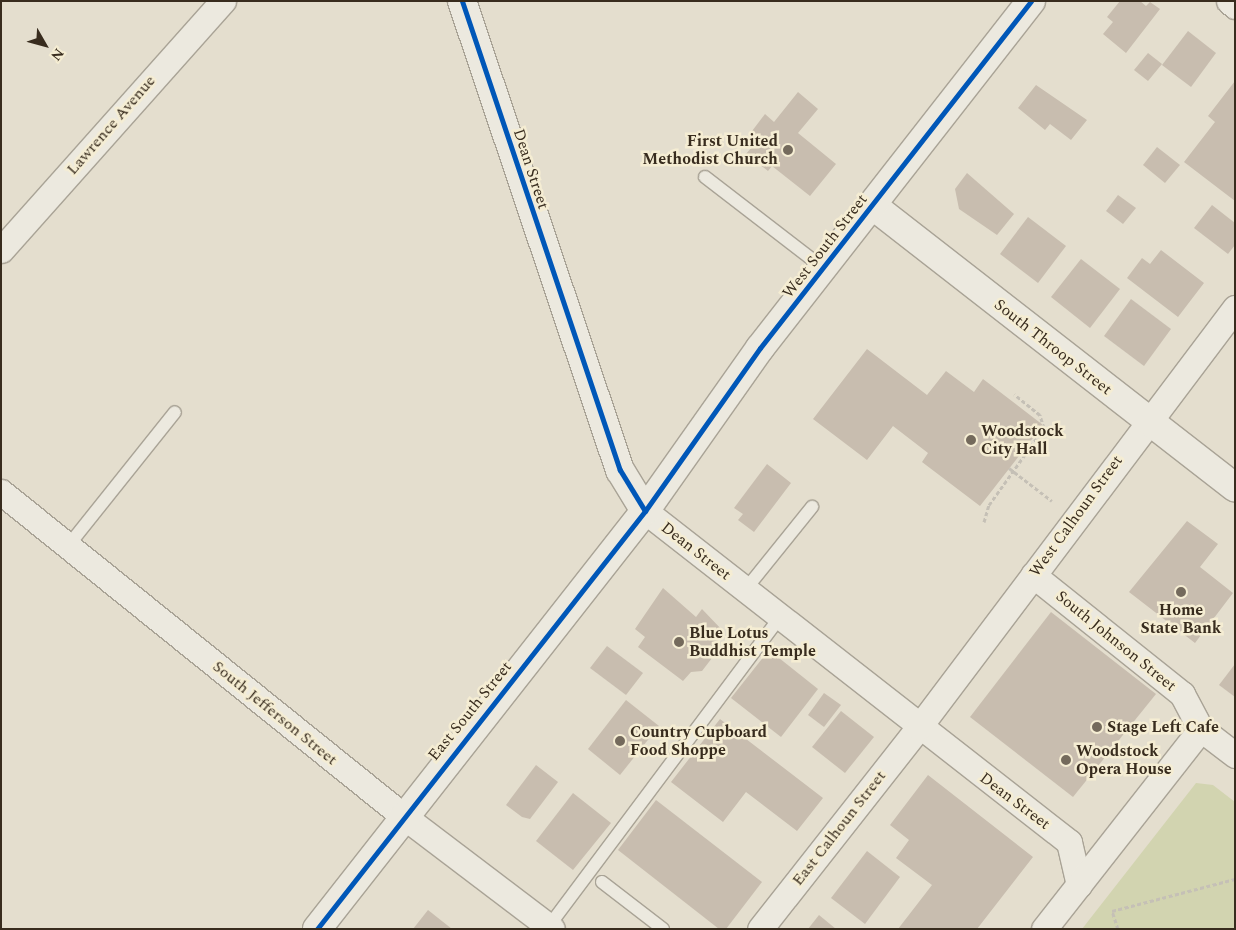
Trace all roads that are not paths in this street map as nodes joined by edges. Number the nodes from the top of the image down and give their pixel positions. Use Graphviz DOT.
graph roads {
  1 [pos="223,1"];
  2 [pos="462,1"];
  3 [pos="1032,1"];
  4 [pos="1229,1"];
  5 [pos="1235,6"];
  6 [pos="705,177"];
  7 [pos="872,205"];
  8 [pos="1,250"];
  9 [pos="823,268"];
  10 [pos="1235,308"];
  11 [pos="175,412"];
  12 [pos="1147,420"];
  13 [pos="1235,488"];
  14 [pos="1,492"];
  15 [pos="812,507"];
  16 [pos="645,511"];
  17 [pos="68,546"];
  18 [pos="1033,575"];
  19 [pos="745,590"];
  20 [pos="780,618"];
  21 [pos="919,727"];
  22 [pos="1201,729"];
  23 [pos="1235,755"];
  24 [pos="402,815"];
  25 [pos="1118,835"];
  26 [pos="1069,842"];
  27 [pos="602,882"];
  28 [pos="1078,885"];
  29 [pos="551,927"];
  30 [pos="657,927"];
  31 [pos="316,929"];
  32 [pos="760,929"];
  33 [pos="1044,929"];
  1 -- 8 [label="street, Lawrence Avenue"];
  2 -- 16 [label="street, Dean Street"];
  3 -- 7 [label="street, West South Street"];
  4 -- 5 [label="street"];
  6 -- 9 [label="lane"];
  7 -- 9 [label="street, West South Street"];
  7 -- 12 [label="street, South Throop Street"];
  9 -- 16 [label="street, West South Street"];
  10 -- 12 [label="street, West Calhoun Street"];
  11 -- 17 [label="lane"];
  12 -- 13 [label="street, South Throop Street"];
  12 -- 18 [label="street, West Calhoun Street"];
  14 -- 17 [label="street, South Jefferson Street"];
  15 -- 19 [label="lane"];
  16 -- 19 [label="street, Dean Street"];
  16 -- 24 [label="street, East South Street"];
  17 -- 24 [label="street, South Jefferson Street"];
  18 -- 21 [label="street, West Calhoun Street"];
  18 -- 22 [label="street, South Johnson Street"];
  19 -- 20 [label="street, Dean Street"];
  20 -- 21 [label="street, Dean Street"];
  20 -- 29 [label="lane"];
  21 -- 26 [label="street, Dean Street"];
  21 -- 32 [label="street, East Calhoun Street"];
  22 -- 23 [label="street, South Johnson Street"];
  22 -- 25 [label="street"];
  24 -- 29 [label="street, South Jefferson Street"];
  24 -- 31 [label="street, East South Street"];
  25 -- 26 [label="street"];
  25 -- 28 [label="street"];
  26 -- 28 [label="street"];
  27 -- 30 [label="lane"];
  28 -- 33 [label="street"];
}
